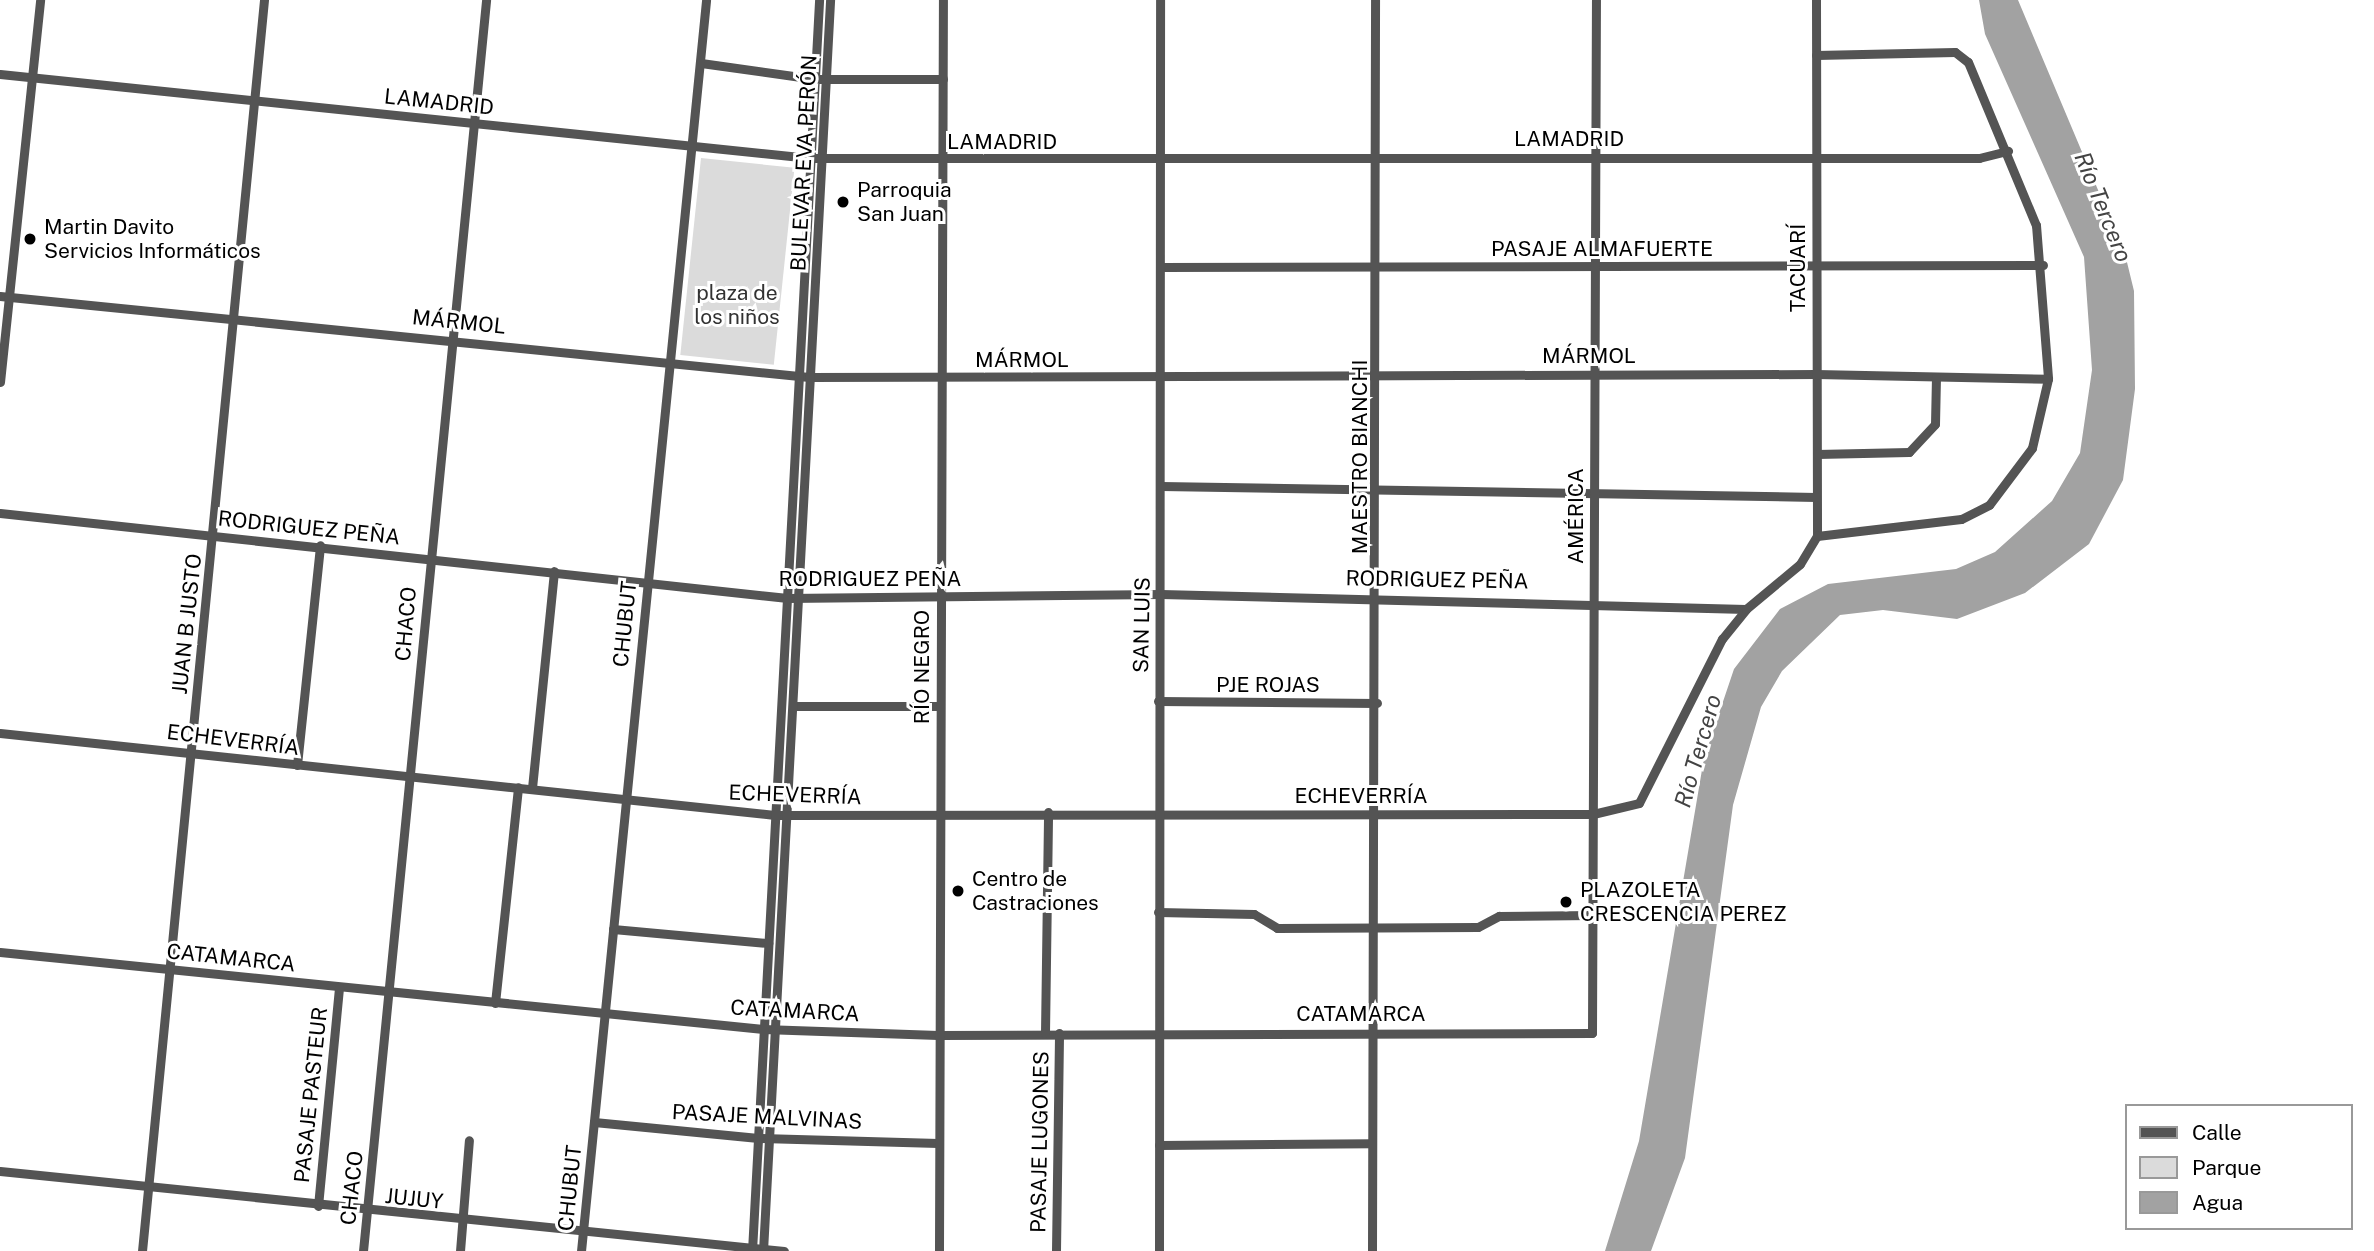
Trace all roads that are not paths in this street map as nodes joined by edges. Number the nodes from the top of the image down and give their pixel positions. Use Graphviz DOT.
graph roads {
  1 [pos="40,0"];
  2 [pos="264,0"];
  3 [pos="486,0"];
  4 [pos="706,0"];
  5 [pos="819,0"];
  6 [pos="830,0"];
  7 [pos="943,0"];
  8 [pos="1160,0"];
  9 [pos="1375,0"];
  10 [pos="1596,0"];
  11 [pos="1816,0"];
  12 [pos="1816,55"];
  13 [pos="701,63"];
  14 [pos="0,74"];
  15 [pos="32,77"];
  16 [pos="827,78"];
  17 [pos="815,79"];
  18 [pos="943,79"];
  19 [pos="255,101"];
  20 [pos="474,123"];
  21 [pos="692,146"];
  22 [pos="2008,151"];
  23 [pos="1596,156"];
  24 [pos="1378,157"];
  25 [pos="1816,157"];
  26 [pos="810,158"];
  27 [pos="821,158"];
  28 [pos="1161,158"];
  29 [pos="943,160"];
  30 [pos="2043,265"];
  31 [pos="1378,266"];
  32 [pos="1596,266"];
  33 [pos="1816,266"];
  34 [pos="1161,267"];
  35 [pos="5,296"];
  36 [pos="233,317"];
  37 [pos="450,339"];
  38 [pos="670,361"];
  39 [pos="1594,373"];
  40 [pos="1816,374"];
  41 [pos="798,375"];
  42 [pos="1378,375"];
  43 [pos="809,377"];
  44 [pos="940,377"];
  45 [pos="1936,377"];
  46 [pos="1160,378"];
  47 [pos="2048,379"];
  48 [pos="0,382"];
  49 [pos="1817,454"];
  50 [pos="1161,486"];
  51 [pos="1377,489"];
  52 [pos="1594,492"];
  53 [pos="1816,497"];
  54 [pos="0,513"];
  55 [pos="214,536"];
  56 [pos="1817,536"];
  57 [pos="320,545"];
  58 [pos="430,558"];
  59 [pos="554,571"];
  60 [pos="647,584"];
  61 [pos="1161,594"];
  62 [pos="939,596"];
  63 [pos="1377,597"];
  64 [pos="787,598"];
  65 [pos="799,598"];
  66 [pos="1593,600"];
  67 [pos="1746,608"];
  68 [pos="1158,701"];
  69 [pos="1377,703"];
  70 [pos="793,706"];
  71 [pos="939,706"];
  72 [pos="0,733"];
  73 [pos="191,752"];
  74 [pos="297,765"];
  75 [pos="409,775"];
  76 [pos="518,787"];
  77 [pos="532,788"];
  78 [pos="626,800"];
  79 [pos="1048,812"];
  80 [pos="1158,813"];
  81 [pos="939,814"];
  82 [pos="1376,814"];
  83 [pos="1593,814"];
  84 [pos="775,815"];
  85 [pos="787,815"];
  86 [pos="1158,912"];
  87 [pos="1594,915"];
  88 [pos="1377,928"];
  89 [pos="613,929"];
  90 [pos="768,943"];
  91 [pos="0,952"];
  92 [pos="169,969"];
  93 [pos="339,987"];
  94 [pos="388,992"];
  95 [pos="495,1003"];
  96 [pos="605,1013"];
  97 [pos="764,1029"];
  98 [pos="775,1029"];
  99 [pos="1374,1031"];
  100 [pos="1158,1032"];
  101 [pos="1045,1033"];
  102 [pos="1059,1033"];
  103 [pos="1592,1033"];
  104 [pos="938,1035"];
  105 [pos="594,1122"];
  106 [pos="758,1138"];
  107 [pos="769,1138"];
  108 [pos="469,1140"];
  109 [pos="938,1143"];
  110 [pos="1372,1143"];
  111 [pos="1158,1145"];
  112 [pos="0,1171"];
  113 [pos="148,1186"];
  114 [pos="318,1206"];
  115 [pos="368,1212"];
  116 [pos="463,1222"];
  117 [pos="583,1232"];
  118 [pos="752,1250"];
  119 [pos="142,1251"];
  120 [pos="363,1251"];
  121 [pos="460,1251"];
  122 [pos="581,1251"];
  123 [pos="763,1251"];
  124 [pos="784,1251"];
  125 [pos="939,1251"];
  126 [pos="1056,1251"];
  127 [pos="1159,1251"];
  128 [pos="1372,1251"];
  1 -- 15 [label="street"];
  2 -- 19 [label="street, JUAN B JUSTO"];
  3 -- 20 [label="street, CHACO"];
  4 -- 13 [label="street, CHUBUT"];
  5 -- 17 [label="street, BULEVAR EVA PERÓN"];
  6 -- 16 [label="street, BULEVAR EVA PERÓN"];
  7 -- 18 [label="street, RÍO NEGRO"];
  8 -- 28 [label="street, SAN LUIS"];
  9 -- 24 [label="street, MAESTRO BIANCHI"];
  10 -- 23 [label="street, AMÉRICA"];
  11 -- 12 [label="street, TACUARÍ"];
  12 -- 22 [label="street"];
  12 -- 25 [label="street, TACUARÍ"];
  13 -- 17 [label="street"];
  13 -- 21 [label="street, CHUBUT"];
  14 -- 15 [label="street, LAMADRID"];
  15 -- 19 [label="street, LAMADRID"];
  15 -- 35 [label="street"];
  16 -- 17 [label="street"];
  16 -- 18 [label="street"];
  16 -- 27 [label="street, BULEVAR EVA PERÓN"];
  17 -- 26 [label="street, BULEVAR EVA PERÓN"];
  18 -- 29 [label="street, RÍO NEGRO"];
  19 -- 20 [label="street, LAMADRID"];
  19 -- 36 [label="street, JUAN B JUSTO"];
  20 -- 21 [label="street, LAMADRID"];
  20 -- 37 [label="street, CHACO"];
  21 -- 26 [label="street, LAMADRID"];
  21 -- 38 [label="street, CHUBUT"];
  22 -- 25 [label="street, LAMADRID"];
  22 -- 30 [label="street"];
  23 -- 24 [label="street, LAMADRID"];
  23 -- 25 [label="street, LAMADRID"];
  23 -- 32 [label="street, AMÉRICA"];
  24 -- 28 [label="street, LAMADRID"];
  24 -- 31 [label="street, MAESTRO BIANCHI"];
  25 -- 33 [label="street, TACUARÍ"];
  26 -- 27 [label="street, LAMADRID"];
  26 -- 41 [label="street, BULEVAR EVA PERÓN"];
  27 -- 29 [label="street, LAMADRID"];
  27 -- 43 [label="street, BULEVAR EVA PERÓN"];
  28 -- 29 [label="street, LAMADRID"];
  28 -- 34 [label="street, SAN LUIS"];
  29 -- 44 [label="street, RÍO NEGRO"];
  30 -- 33 [label="street, PASAJE ALMAFUERTE"];
  30 -- 47 [label="street"];
  31 -- 32 [label="street, PASAJE ALMAFUERTE"];
  31 -- 34 [label="street, PASAJE ALMAFUERTE"];
  31 -- 42 [label="street, MAESTRO BIANCHI"];
  32 -- 33 [label="street, PASAJE ALMAFUERTE"];
  32 -- 39 [label="street, AMÉRICA"];
  33 -- 40 [label="street, TACUARÍ"];
  34 -- 46 [label="street, SAN LUIS"];
  35 -- 36 [label="street, MÁRMOL"];
  35 -- 48 [label="street"];
  36 -- 37 [label="street, MÁRMOL"];
  36 -- 55 [label="street, JUAN B JUSTO"];
  37 -- 38 [label="street, MÁRMOL"];
  37 -- 58 [label="street, CHACO"];
  38 -- 41 [label="street, MÁRMOL"];
  38 -- 60 [label="street, CHUBUT"];
  39 -- 40 [label="street, MÁRMOL"];
  39 -- 42 [label="street, MÁRMOL"];
  39 -- 52 [label="street, AMÉRICA"];
  40 -- 45 [label="street, MÁRMOL"];
  40 -- 49 [label="street, TACUARÍ"];
  41 -- 43 [label="street, MÁRMOL"];
  41 -- 64 [label="street, BULEVAR EVA PERÓN"];
  42 -- 46 [label="street, MÁRMOL"];
  42 -- 51 [label="street, MAESTRO BIANCHI"];
  43 -- 44 [label="street, MÁRMOL"];
  43 -- 65 [label="street, BULEVAR EVA PERÓN"];
  44 -- 46 [label="street, MÁRMOL"];
  44 -- 62 [label="street, RÍO NEGRO"];
  45 -- 47 [label="street, MÁRMOL"];
  45 -- 49 [label="street"];
  46 -- 50 [label="street, SAN LUIS"];
  47 -- 56 [label="street"];
  49 -- 53 [label="street, TACUARÍ"];
  50 -- 51 [label="street"];
  50 -- 61 [label="street, SAN LUIS"];
  51 -- 52 [label="street"];
  51 -- 63 [label="street, MAESTRO BIANCHI"];
  52 -- 53 [label="street"];
  52 -- 66 [label="street, AMÉRICA"];
  53 -- 56 [label="street, TACUARÍ"];
  54 -- 55 [label="street, RODRIGUEZ PEÑA"];
  55 -- 57 [label="street, RODRIGUEZ PEÑA"];
  55 -- 73 [label="street, JUAN B JUSTO"];
  56 -- 67 [label="street, ECHEVERRÍA"];
  57 -- 58 [label="street, RODRIGUEZ PEÑA"];
  57 -- 74 [label="street"];
  58 -- 59 [label="street, RODRIGUEZ PEÑA"];
  58 -- 75 [label="street, CHACO"];
  59 -- 60 [label="street, RODRIGUEZ PEÑA"];
  59 -- 77 [label="street"];
  60 -- 64 [label="street, RODRIGUEZ PEÑA"];
  60 -- 78 [label="street, CHUBUT"];
  61 -- 62 [label="street, RODRIGUEZ PEÑA"];
  61 -- 63 [label="street, RODRIGUEZ PEÑA"];
  61 -- 68 [label="street, SAN LUIS"];
  62 -- 65 [label="street, RODRIGUEZ PEÑA"];
  62 -- 71 [label="street, RÍO NEGRO"];
  63 -- 66 [label="street, RODRIGUEZ PEÑA"];
  63 -- 69 [label="street, MAESTRO BIANCHI"];
  64 -- 65 [label="street, RODRIGUEZ PEÑA"];
  64 -- 84 [label="street, BULEVAR EVA PERÓN"];
  65 -- 70 [label="street, BULEVAR EVA PERÓN"];
  66 -- 67 [label="street, RODRIGUEZ PEÑA"];
  66 -- 83 [label="street, AMÉRICA"];
  67 -- 83 [label="street, ECHEVERRÍA"];
  68 -- 69 [label="street, PJE ROJAS"];
  68 -- 80 [label="street, SAN LUIS"];
  69 -- 82 [label="street, MAESTRO BIANCHI"];
  70 -- 71 [label="street"];
  70 -- 85 [label="street, BULEVAR EVA PERÓN"];
  71 -- 81 [label="street, RÍO NEGRO"];
  72 -- 73 [label="street, ECHEVERRÍA"];
  73 -- 74 [label="street, ECHEVERRÍA"];
  73 -- 92 [label="street, JUAN B JUSTO"];
  74 -- 75 [label="street, ECHEVERRÍA"];
  75 -- 76 [label="street, ECHEVERRÍA"];
  75 -- 94 [label="street, CHACO"];
  76 -- 77 [label="street, ECHEVERRÍA"];
  76 -- 95 [label="street"];
  77 -- 78 [label="street, ECHEVERRÍA"];
  78 -- 84 [label="street, ECHEVERRÍA"];
  78 -- 89 [label="street, CHUBUT"];
  79 -- 80 [label="street, ECHEVERRÍA"];
  79 -- 81 [label="street, ECHEVERRÍA"];
  79 -- 101 [label="street, PASAJE LUGONES"];
  80 -- 82 [label="street, ECHEVERRÍA"];
  80 -- 86 [label="street, SAN LUIS"];
  81 -- 85 [label="street, ECHEVERRÍA"];
  81 -- 104 [label="street, RÍO NEGRO"];
  82 -- 83 [label="street, ECHEVERRÍA"];
  82 -- 88 [label="street, MAESTRO BIANCHI"];
  83 -- 87 [label="street, AMÉRICA"];
  84 -- 85 [label="street, ECHEVERRÍA"];
  84 -- 90 [label="street, BULEVAR EVA PERÓN"];
  85 -- 98 [label="street, BULEVAR EVA PERÓN"];
  86 -- 88 [label="street"];
  86 -- 100 [label="street, SAN LUIS"];
  87 -- 88 [label="street"];
  87 -- 103 [label="street, AMÉRICA"];
  88 -- 99 [label="street, MAESTRO BIANCHI"];
  89 -- 90 [label="street"];
  89 -- 96 [label="street, CHUBUT"];
  90 -- 97 [label="street, BULEVAR EVA PERÓN"];
  91 -- 92 [label="street, CATAMARCA"];
  92 -- 93 [label="street, CATAMARCA"];
  92 -- 113 [label="street, JUAN B JUSTO"];
  93 -- 94 [label="street, CATAMARCA"];
  93 -- 114 [label="street, PASAJE PASTEUR"];
  94 -- 95 [label="street, CATAMARCA"];
  94 -- 115 [label="street, CHACO"];
  95 -- 96 [label="street, CATAMARCA"];
  96 -- 97 [label="street, CATAMARCA"];
  96 -- 105 [label="street, CHUBUT"];
  97 -- 98 [label="street, CATAMARCA"];
  97 -- 106 [label="street, BULEVAR EVA PERÓN"];
  98 -- 104 [label="street, CATAMARCA"];
  98 -- 107 [label="street, BULEVAR EVA PERÓN"];
  99 -- 100 [label="street, CATAMARCA"];
  99 -- 103 [label="street, CATAMARCA"];
  99 -- 110 [label="street, MAESTRO BIANCHI"];
  100 -- 102 [label="street, CATAMARCA"];
  100 -- 111 [label="street, SAN LUIS"];
  101 -- 102 [label="street, CATAMARCA"];
  101 -- 104 [label="street, CATAMARCA"];
  102 -- 126 [label="street, PASAJE LUGONES"];
  104 -- 109 [label="street, RÍO NEGRO"];
  105 -- 106 [label="street, PASAJE MALVINAS"];
  105 -- 117 [label="street, CHUBUT"];
  106 -- 107 [label="street, PASAJE MALVINAS"];
  106 -- 118 [label="street, BULEVAR EVA PERÓN"];
  107 -- 109 [label="street, PASAJE MALVINAS"];
  107 -- 123 [label="street, BULEVAR EVA PERÓN"];
  108 -- 116 [label="street"];
  109 -- 125 [label="street, RÍO NEGRO"];
  110 -- 111 [label="street"];
  110 -- 128 [label="street, MAESTRO BIANCHI"];
  111 -- 127 [label="street, SAN LUIS"];
  112 -- 113 [label="street, JUJUY"];
  113 -- 114 [label="street, JUJUY"];
  113 -- 119 [label="street, JUAN B JUSTO"];
  114 -- 115 [label="street, JUJUY"];
  115 -- 116 [label="street, JUJUY"];
  115 -- 120 [label="street, CHACO"];
  116 -- 117 [label="street, JUJUY"];
  116 -- 121 [label="street"];
  117 -- 118 [label="street, JUJUY"];
  117 -- 122 [label="street, CHUBUT"];
  118 -- 123 [label="street, JUJUY"];
  123 -- 124 [label="street, JUJUY"];
}
